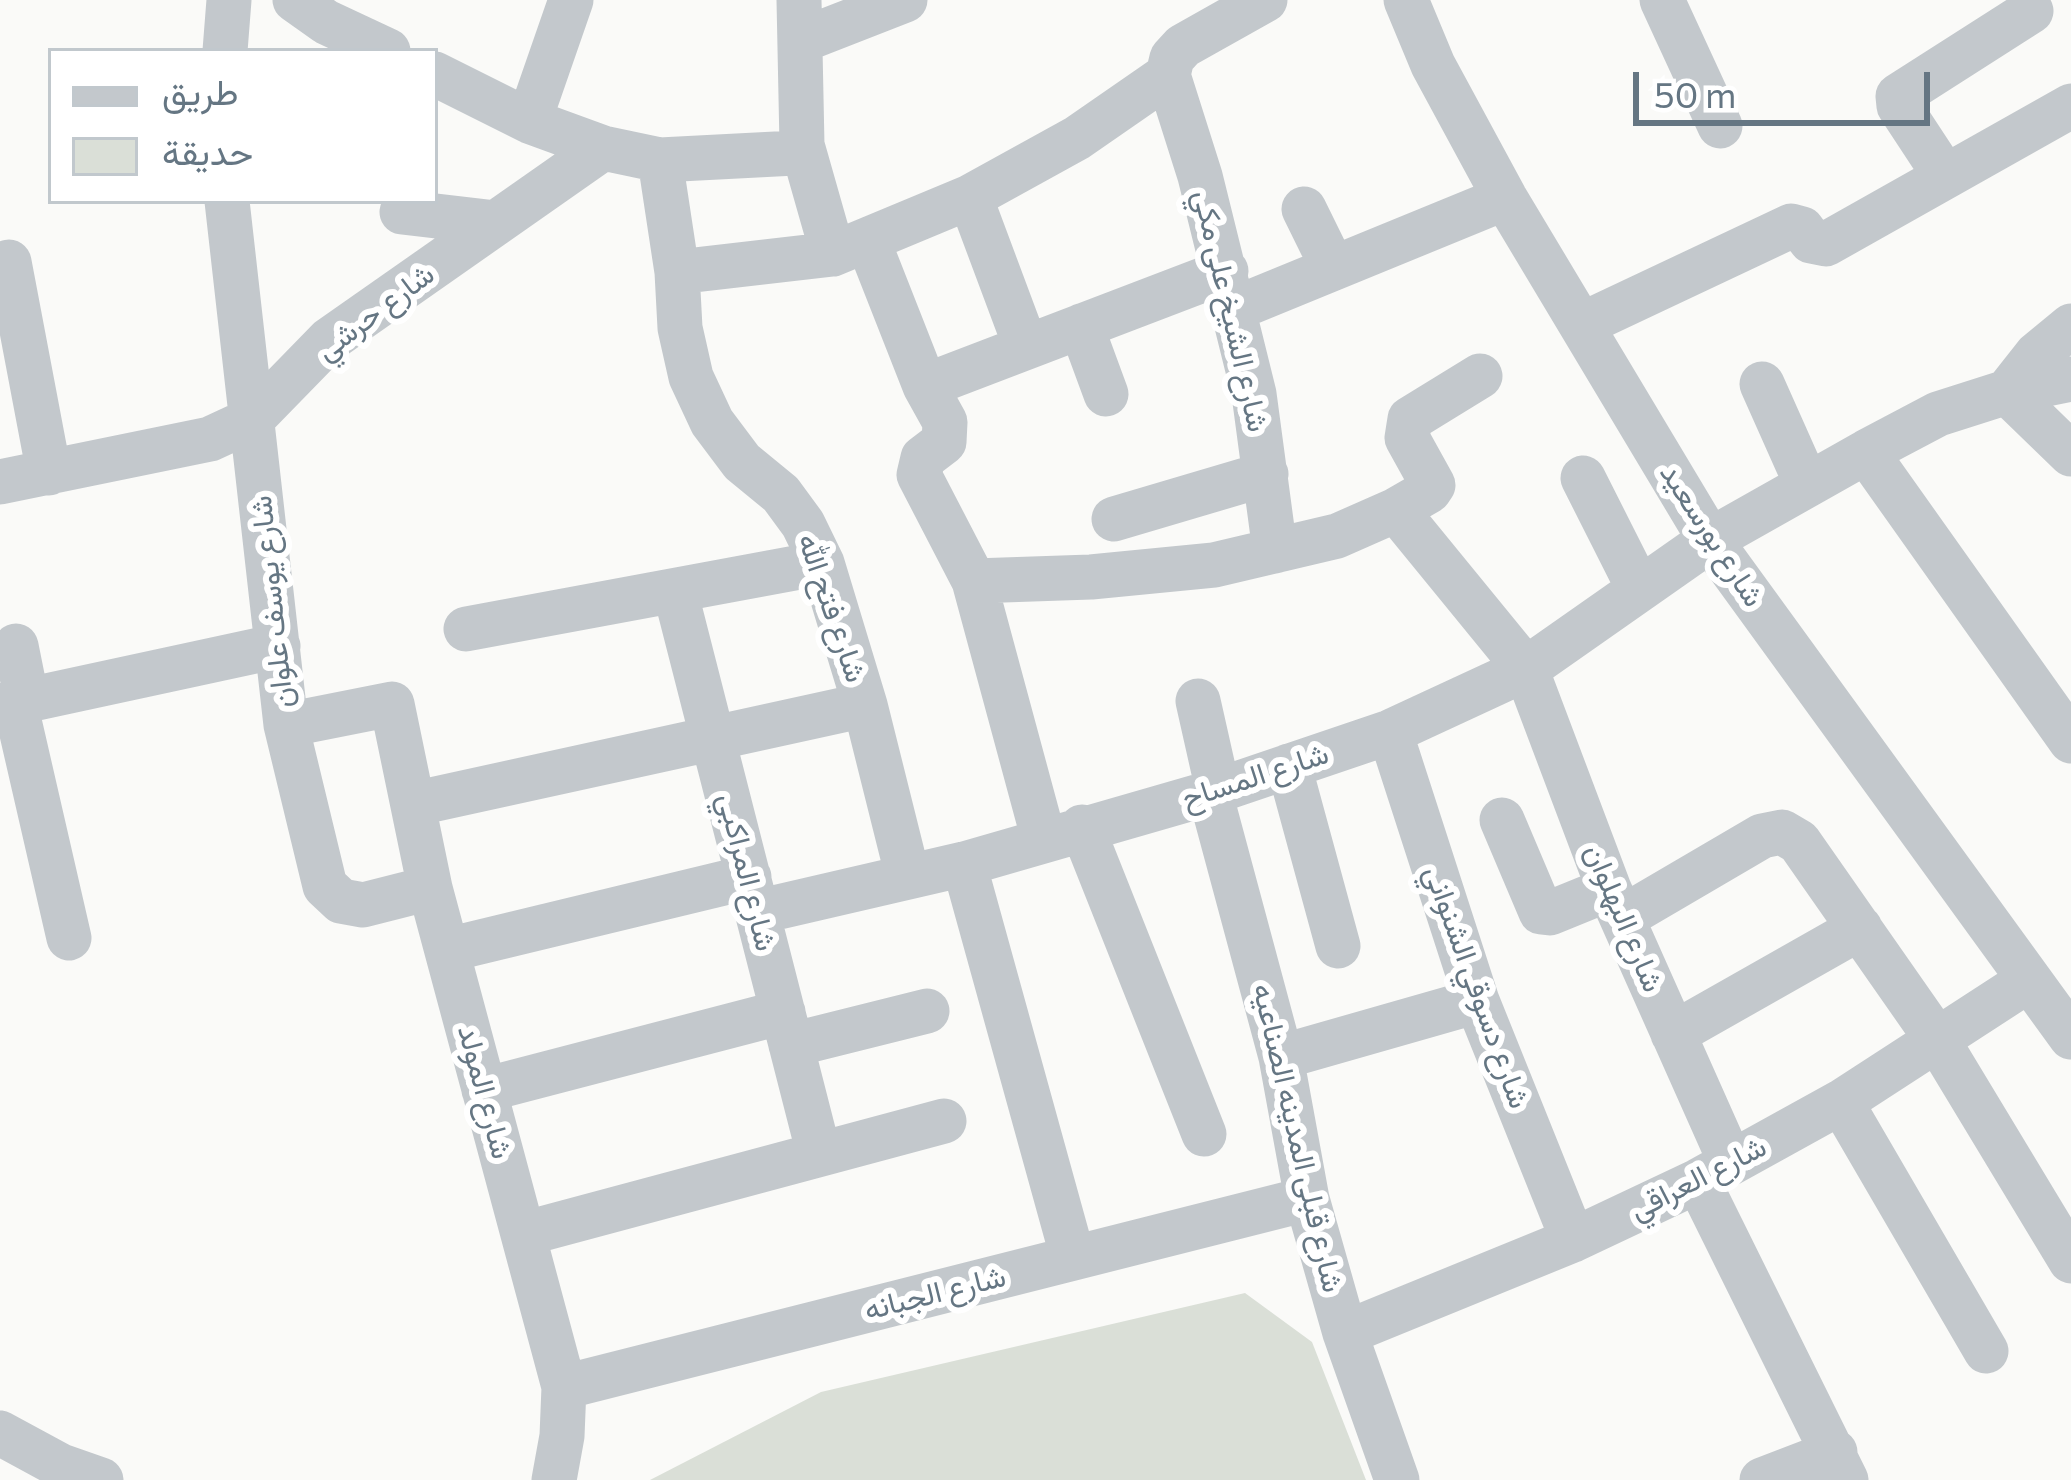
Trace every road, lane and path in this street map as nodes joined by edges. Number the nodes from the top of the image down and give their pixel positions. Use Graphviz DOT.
graph roads {
  1 [pos="229,0"];
  2 [pos="296,0"];
  3 [pos="571,0"];
  4 [pos="905,0"];
  5 [pos="1265,0"];
  6 [pos="1406,0"];
  7 [pos="1662,0"];
  8 [pos="2031,11"];
  9 [pos="800,20"];
  10 [pos="225,48"];
  11 [pos="382,48"];
  12 [pos="438,75"];
  13 [pos="1168,75"];
  14 [pos="2071,106"];
  15 [pos="530,121"];
  16 [pos="1720,126"];
  17 [pos="603,148"];
  18 [pos="801,148"];
  19 [pos="660,160"];
  20 [pos="1946,176"];
  21 [pos="970,197"];
  22 [pos="1505,199"];
  23 [pos="227,204"];
  24 [pos="1304,208"];
  25 [pos="402,212"];
  26 [pos="496,224"];
  27 [pos="850,248"];
  28 [pos="9,262"];
  29 [pos="1333,268"];
  30 [pos="677,272"];
  31 [pos="1230,290"];
  32 [pos="1581,325"];
  33 [pos="1082,326"];
  34 [pos="2071,326"];
  35 [pos="1026,347"];
  36 [pos="1480,376"];
  37 [pos="2071,379"];
  38 [pos="1762,385"];
  39 [pos="925,386"];
  40 [pos="2007,392"];
  41 [pos="1106,394"];
  42 [pos="251,420"];
  43 [pos="1866,452"];
  44 [pos="2071,454"];
  45 [pos="49,472"];
  46 [pos="1266,474"];
  47 [pos="1583,478"];
  48 [pos="0,482"];
  49 [pos="1807,485"];
  50 [pos="1396,510"];
  51 [pos="1114,519"];
  52 [pos="1711,540"];
  53 [pos="1275,551"];
  54 [pos="822,563"];
  55 [pos="974,581"];
  56 [pos="1639,589"];
  57 [pos="675,591"];
  58 [pos="466,629"];
  59 [pos="16,646"];
  60 [pos="278,646"];
  61 [pos="1526,669"];
  62 [pos="1198,701"];
  63 [pos="14,703"];
  64 [pos="865,705"];
  65 [pos="286,725"];
  66 [pos="1390,732"];
  67 [pos="713,738"];
  68 [pos="2071,741"];
  69 [pos="1289,766"];
  70 [pos="1214,791"];
  71 [pos="412,803"];
  72 [pos="1502,820"];
  73 [pos="1063,834"];
  74 [pos="964,864"];
  75 [pos="908,877"];
  76 [pos="430,888"];
  77 [pos="753,894"];
  78 [pos="1615,904"];
  79 [pos="1860,928"];
  80 [pos="69,938"];
  81 [pos="1338,946"];
  82 [pos="447,950"];
  83 [pos="2029,980"];
  84 [pos="1477,1001"];
  85 [pos="927,1011"];
  86 [pos="787,1028"];
  87 [pos="1673,1034"];
  88 [pos="2071,1037"];
  89 [pos="1938,1041"];
  90 [pos="1281,1057"];
  91 [pos="484,1090"];
  92 [pos="1841,1102"];
  93 [pos="944,1121"];
  94 [pos="1204,1134"];
  95 [pos="819,1154"];
  96 [pos="1714,1172"];
  97 [pos="1306,1199"];
  98 [pos="523,1234"];
  99 [pos="1573,1240"];
  100 [pos="1073,1258"];
  101 [pos="2071,1261"];
  102 [pos="1345,1333"];
  103 [pos="1986,1351"];
  104 [pos="564,1387"];
  105 [pos="0,1433"];
  106 [pos="1841,1466"];
  107 [pos="101,1480"];
  108 [pos="554,1480"];
  109 [pos="1397,1480"];
  110 [pos="1762,1480"];
  1 -- 10 [label="street"];
  2 -- 11 [label="street"];
  3 -- 15 [label="street"];
  4 -- 9 [label="street"];
  5 -- 13 [label="street"];
  6 -- 22 [label="street, شارع بورسعيد"];
  7 -- 16 [label="street"];
  8 -- 20 [label="street"];
  9 -- 18 [label="street"];
  12 -- 15 [label="street"];
  13 -- 21 [label="street"];
  13 -- 31 [label="street, شارع الشيخ على مكي"];
  14 -- 20 [label="street"];
  15 -- 17 [label="street"];
  17 -- 19 [label="street"];
  17 -- 26 [label="street, شارع حرشي"];
  18 -- 19 [label="street"];
  18 -- 27 [label="street"];
  19 -- 30 [label="street, شارع فتح الله"];
  20 -- 32 [label="street"];
  21 -- 27 [label="street"];
  21 -- 35 [label="street"];
  22 -- 29 [label="street"];
  22 -- 32 [label="street, شارع بورسعيد"];
  23 -- 42 [label="street, شارع يوسف علوان"];
  24 -- 29 [label="street"];
  25 -- 26 [label="street"];
  26 -- 42 [label="street, شارع حرشي"];
  27 -- 30 [label="street"];
  27 -- 39 [label="street"];
  28 -- 45 [label="street"];
  29 -- 31 [label="street"];
  30 -- 54 [label="street, شارع فتح الله"];
  31 -- 33 [label="street"];
  31 -- 46 [label="street, شارع الشيخ على مكي"];
  32 -- 52 [label="street, شارع بورسعيد"];
  33 -- 35 [label="street"];
  33 -- 41 [label="street"];
  34 -- 40 [label="street"];
  35 -- 39 [label="street"];
  36 -- 50 [label="street"];
  37 -- 40 [label="street, شارع المساح"];
  38 -- 49 [label="street"];
  39 -- 55 [label="street"];
  40 -- 43 [label="street, شارع المساح"];
  40 -- 44 [label="street"];
  42 -- 45 [label="street, شارع حرشي"];
  42 -- 60 [label="street, شارع يوسف علوان"];
  43 -- 49 [label="street, شارع المساح"];
  43 -- 68 [label="street"];
  45 -- 48 [label="street, شارع حرشي"];
  46 -- 51 [label="street"];
  46 -- 53 [label="street, شارع الشيخ على مكي"];
  47 -- 56 [label="street"];
  49 -- 52 [label="street, شارع المساح"];
  50 -- 53 [label="street"];
  50 -- 61 [label="street, شارع البهلوان"];
  52 -- 56 [label="street, شارع المساح"];
  52 -- 83 [label="street, شارع بورسعيد"];
  53 -- 55 [label="street"];
  54 -- 57 [label="street"];
  54 -- 64 [label="street, شارع فتح الله"];
  55 -- 73 [label="street"];
  56 -- 61 [label="street, شارع المساح"];
  57 -- 58 [label="street"];
  57 -- 67 [label="street, شارع المراكبي"];
  59 -- 63 [label="street"];
  60 -- 63 [label="street"];
  60 -- 65 [label="street, شارع يوسف علوان"];
  61 -- 66 [label="street, شارع المساح"];
  61 -- 78 [label="street, شارع البهلوان"];
  62 -- 70 [label="street, شارع قبلى المدينه الصناعيه"];
  63 -- 80 [label="street"];
  64 -- 67 [label="street"];
  64 -- 75 [label="street, شارع فتح الله"];
  65 -- 71 [label="street, شارع المولد"];
  65 -- 76 [label="street, شارع يوسف علوان"];
  66 -- 69 [label="street, شارع المساح"];
  66 -- 84 [label="street, شارع دسوقي الشنواني"];
  67 -- 71 [label="street"];
  67 -- 77 [label="street, شارع المراكبي"];
  69 -- 70 [label="street, شارع المساح"];
  69 -- 81 [label="street"];
  70 -- 73 [label="street, شارع المساح"];
  70 -- 90 [label="street, شارع قبلى المدينه الصناعيه"];
  71 -- 76 [label="street, شارع المولد"];
  72 -- 78 [label="street"];
  73 -- 74 [label="street, شارع المساح"];
  73 -- 94 [label="street"];
  74 -- 75 [label="street, شارع المساح"];
  74 -- 100 [label="street"];
  75 -- 77 [label="street, شارع المساح"];
  76 -- 82 [label="street, شارع المولد"];
  77 -- 82 [label="street, شارع المساح"];
  77 -- 86 [label="street, شارع المراكبي"];
  78 -- 79 [label="street"];
  78 -- 87 [label="street, شارع البهلوان"];
  79 -- 87 [label="street"];
  79 -- 89 [label="street"];
  82 -- 91 [label="street, شارع المولد"];
  83 -- 88 [label="street, شارع بورسعيد"];
  83 -- 89 [label="street, شارع العراقي"];
  84 -- 90 [label="street"];
  84 -- 99 [label="street, شارع دسوقي الشنواني"];
  85 -- 86 [label="street"];
  86 -- 91 [label="street"];
  86 -- 95 [label="street, شارع المراكبي"];
  87 -- 96 [label="street, شارع البهلوان"];
  89 -- 92 [label="street, شارع العراقي"];
  89 -- 101 [label="street"];
  90 -- 97 [label="street, شارع قبلى المدينه الصناعيه"];
  91 -- 98 [label="street, شارع المولد"];
  92 -- 96 [label="street, شارع العراقي"];
  92 -- 103 [label="street"];
  93 -- 95 [label="street"];
  95 -- 98 [label="street"];
  96 -- 99 [label="street, شارع العراقي"];
  96 -- 106 [label="street, شارع البهلوان"];
  97 -- 100 [label="street, شارع الجبانه"];
  97 -- 102 [label="street, شارع قبلى المدينه الصناعيه"];
  98 -- 104 [label="street, شارع المولد"];
  99 -- 102 [label="street, شارع العراقي"];
  100 -- 104 [label="street, شارع الجبانه"];
  102 -- 109 [label="street, شارع قبلى المدينه الصناعيه"];
  104 -- 108 [label="street, شارع المولد"];
  105 -- 107 [label="street"];
  106 -- 110 [label="street"];
}
